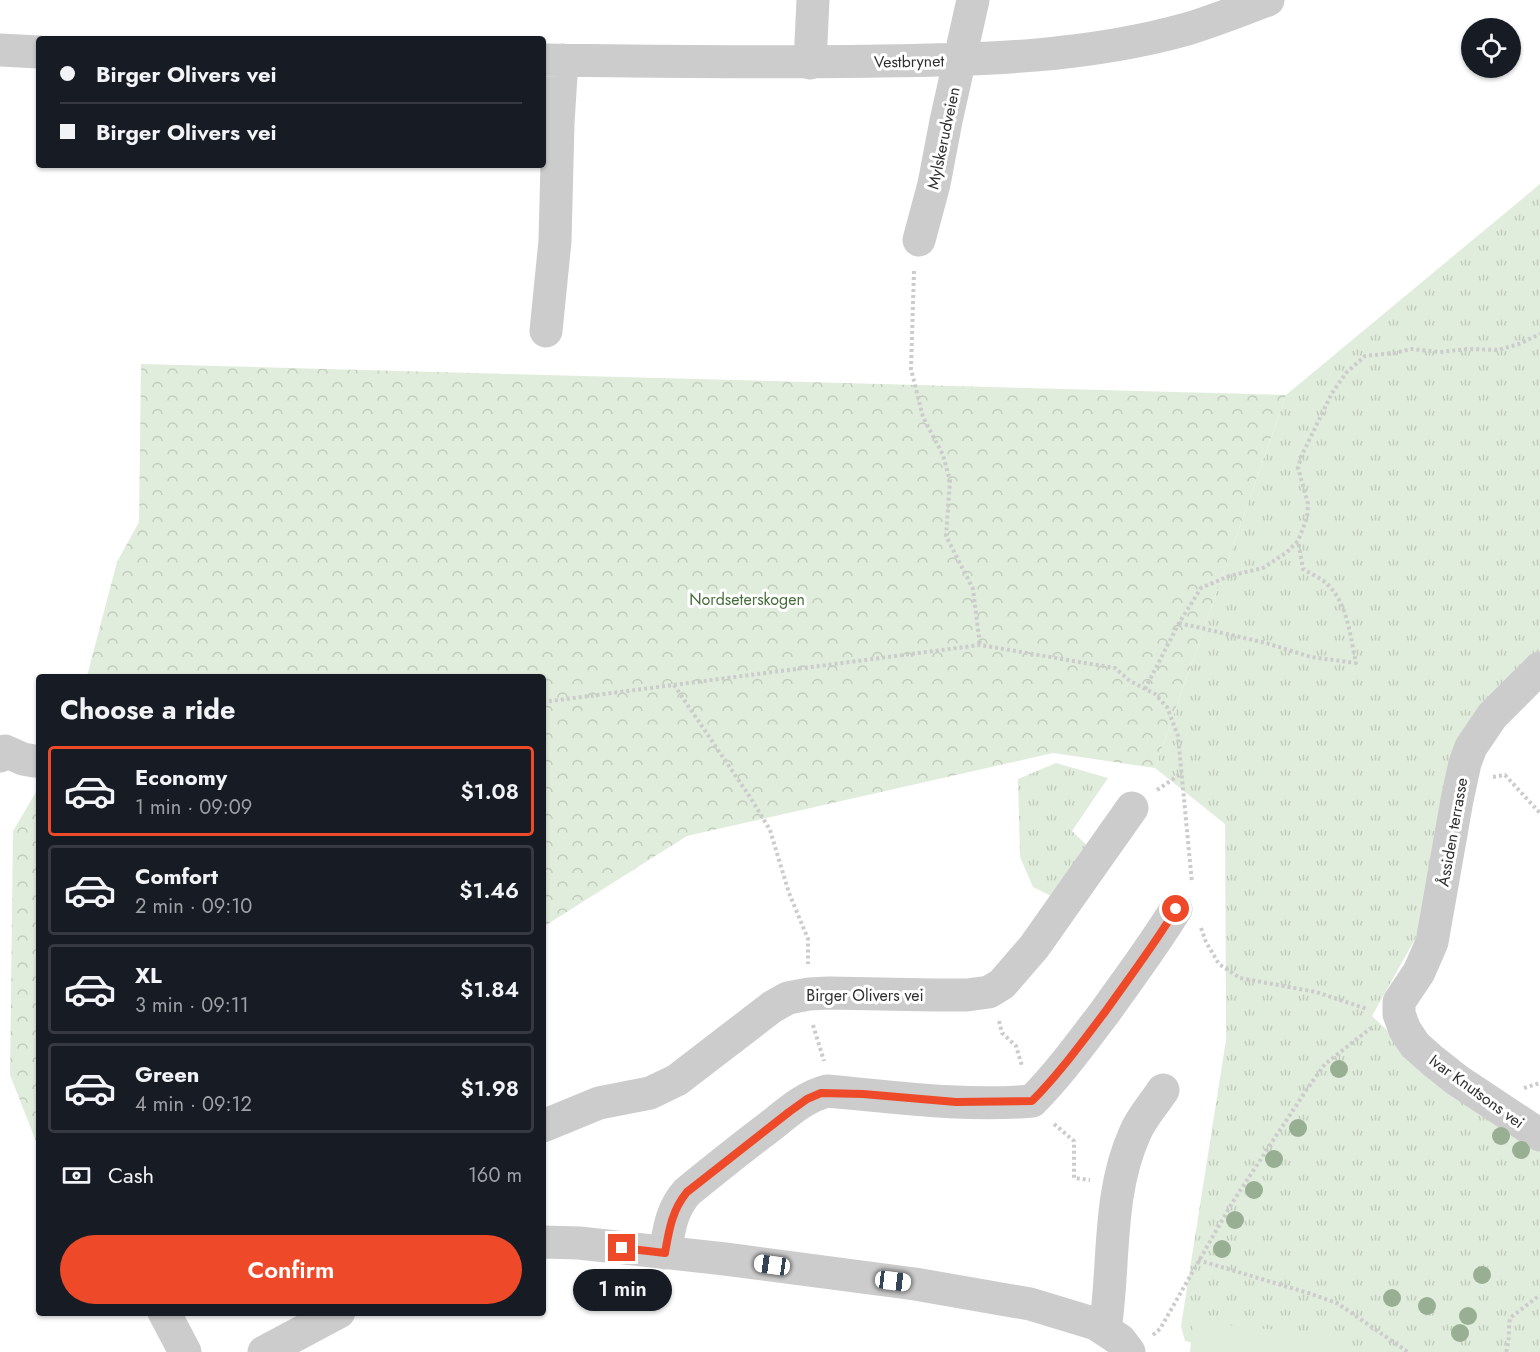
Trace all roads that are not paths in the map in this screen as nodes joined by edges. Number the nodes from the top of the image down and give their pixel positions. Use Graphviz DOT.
graph roads {
  1 [pos="813,0"];
  2 [pos="973,0"];
  3 [pos="1268,0"];
  4 [pos="0,50"];
  5 [pos="36,52"];
  6 [pos="552,60"];
  7 [pos="960,60"];
  8 [pos="810,63"];
  9 [pos="919,240"];
  10 [pos="546,331"];
  11 [pos="1540,668"];
  12 [pos="1132,808"];
  13 [pos="1189,906"];
  14 [pos="1392,1017"];
  15 [pos="1163,1090"];
  16 [pos="546,1125"];
  17 [pos="1540,1136"];
  18 [pos="546,1242"];
  19 [pos="665,1253"];
  20 [pos="166,1316"];
  21 [pos="332,1316"];
  22 [pos="1105,1330"];
  23 [pos="1139,1345"];
  24 [pos="185,1352"];
  25 [pos="264,1352"];
  1 -- 8 [label="street"];
  2 -- 7 [label="street, Mylskerudveien"];
  3 -- 7 [label="street, Vestbrynet"];
  4 -- 5 [label="street"];
  6 -- 8 [label="street, Vestbrynet"];
  6 -- 10 [label="street"];
  7 -- 8 [label="street, Vestbrynet"];
  7 -- 9 [label="street, Mylskerudveien"];
  11 -- 14 [label="street, Åssiden terrasse"];
  12 -- 16 [label="street, Birger Olivers vei"];
  13 -- 19 [label="street"];
  14 -- 17 [label="street, Ivar Knutsons vei"];
  15 -- 22 [label="street"];
  18 -- 19 [label="street"];
  19 -- 22 [label="street"];
  20 -- 24 [label="street"];
  21 -- 25 [label="street"];
  22 -- 23 [label="street"];
}
